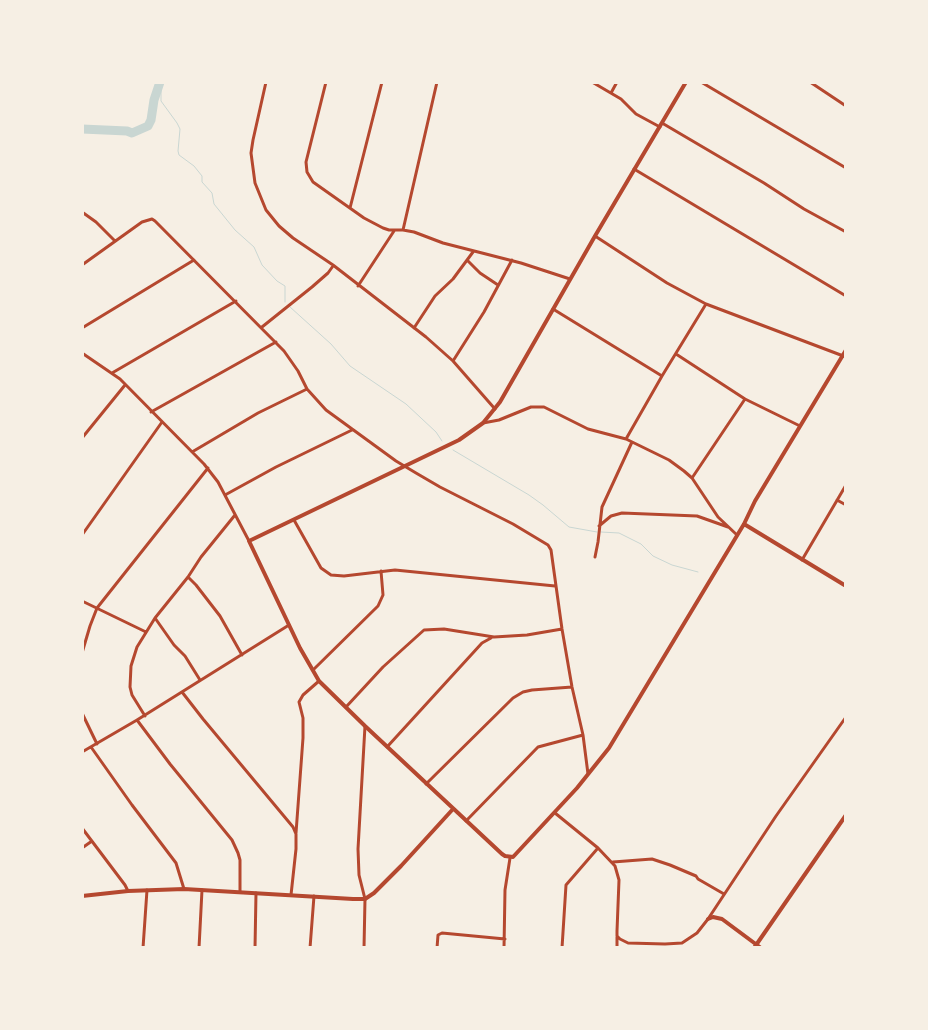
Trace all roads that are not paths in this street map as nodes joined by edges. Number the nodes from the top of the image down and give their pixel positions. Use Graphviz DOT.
graph roads {
  1 [pos="266,82"];
  2 [pos="326,82"];
  3 [pos="382,82"];
  4 [pos="437,82"];
  5 [pos="592,82"];
  6 [pos="617,82"];
  7 [pos="686,82"];
  8 [pos="701,82"];
  9 [pos="810,82"];
  10 [pos="611,93"];
  11 [pos="846,106"];
  12 [pos="661,125"];
  13 [pos="846,168"];
  14 [pos="634,169"];
  15 [pos="350,208"];
  16 [pos="82,212"];
  17 [pos="403,230"];
  18 [pos="394,231"];
  19 [pos="846,232"];
  20 [pos="594,236"];
  21 [pos="116,241"];
  22 [pos="473,252"];
  23 [pos="194,260"];
  24 [pos="467,260"];
  25 [pos="512,260"];
  26 [pos="82,265"];
  27 [pos="333,265"];
  28 [pos="570,279"];
  29 [pos="498,285"];
  30 [pos="358,286"];
  31 [pos="846,296"];
  32 [pos="236,301"];
  33 [pos="706,304"];
  34 [pos="553,309"];
  35 [pos="82,328"];
  36 [pos="262,328"];
  37 [pos="414,328"];
  38 [pos="276,342"];
  39 [pos="846,350"];
  40 [pos="82,353"];
  41 [pos="676,354"];
  42 [pos="844,356"];
  43 [pos="453,361"];
  44 [pos="112,373"];
  45 [pos="662,376"];
  46 [pos="125,385"];
  47 [pos="307,388"];
  48 [pos="745,399"];
  49 [pos="495,409"];
  50 [pos="151,412"];
  51 [pos="162,422"];
  52 [pos="482,424"];
  53 [pos="801,426"];
  54 [pos="352,430"];
  55 [pos="82,438"];
  56 [pos="626,439"];
  57 [pos="632,442"];
  58 [pos="192,452"];
  59 [pos="406,466"];
  60 [pos="208,468"];
  61 [pos="692,478"];
  62 [pos="846,485"];
  63 [pos="225,495"];
  64 [pos="837,500"];
  65 [pos="846,505"];
  66 [pos="235,515"];
  67 [pos="294,520"];
  68 [pos="744,524"];
  69 [pos="600,526"];
  70 [pos="731,528"];
  71 [pos="737,534"];
  72 [pos="82,535"];
  73 [pos="249,542"];
  74 [pos="595,557"];
  75 [pos="802,560"];
  76 [pos="381,571"];
  77 [pos="188,577"];
  78 [pos="555,586"];
  79 [pos="846,586"];
  80 [pos="82,601"];
  81 [pos="97,608"];
  82 [pos="155,618"];
  83 [pos="289,625"];
  84 [pos="562,630"];
  85 [pos="146,632"];
  86 [pos="494,637"];
  87 [pos="82,653"];
  88 [pos="242,654"];
  89 [pos="312,670"];
  90 [pos="200,680"];
  91 [pos="319,681"];
  92 [pos="572,687"];
  93 [pos="182,692"];
  94 [pos="346,707"];
  95 [pos="82,713"];
  96 [pos="145,716"];
  97 [pos="846,718"];
  98 [pos="137,720"];
  99 [pos="365,726"];
  100 [pos="583,735"];
  101 [pos="97,744"];
  102 [pos="91,747"];
  103 [pos="387,747"];
  104 [pos="82,752"];
  105 [pos="588,775"];
  106 [pos="426,784"];
  107 [pos="454,809"];
  108 [pos="555,813"];
  109 [pos="846,815"];
  110 [pos="466,821"];
  111 [pos="82,828"];
  112 [pos="296,834"];
  113 [pos="92,841"];
  114 [pos="82,848"];
  115 [pos="598,848"];
  116 [pos="510,858"];
  117 [pos="612,862"];
  118 [pos="184,889"];
  119 [pos="147,890"];
  120 [pos="202,890"];
  121 [pos="128,892"];
  122 [pos="240,892"];
  123 [pos="256,893"];
  124 [pos="724,894"];
  125 [pos="291,895"];
  126 [pos="82,896"];
  127 [pos="314,896"];
  128 [pos="365,898"];
  129 [pos="708,919"];
  130 [pos="618,936"];
  131 [pos="505,939"];
  132 [pos="755,946"];
  133 [pos="144,948"];
  134 [pos="199,948"];
  135 [pos="255,948"];
  136 [pos="310,948"];
  137 [pos="364,948"];
  138 [pos="437,948"];
  139 [pos="504,948"];
  140 [pos="562,948"];
  141 [pos="617,948"];
  142 [pos="761,948"];
  1 -- 27 [label="street"];
  2 -- 15 [label="street"];
  3 -- 15 [label="street"];
  4 -- 17 [label="street"];
  5 -- 10 [label="street"];
  6 -- 10 [label="street"];
  7 -- 12 [label="street"];
  8 -- 13 [label="street"];
  9 -- 11 [label="street"];
  10 -- 12 [label="street"];
  12 -- 14 [label="street"];
  12 -- 19 [label="street"];
  14 -- 20 [label="street"];
  14 -- 31 [label="street"];
  15 -- 18 [label="street"];
  16 -- 21 [label="street"];
  17 -- 18 [label="street"];
  17 -- 22 [label="street"];
  18 -- 30 [label="street"];
  20 -- 28 [label="street"];
  20 -- 33 [label="street"];
  21 -- 23 [label="street"];
  21 -- 26 [label="street"];
  22 -- 24 [label="street"];
  22 -- 25 [label="street"];
  23 -- 32 [label="street"];
  23 -- 35 [label="street"];
  24 -- 29 [label="street"];
  24 -- 37 [label="street"];
  25 -- 28 [label="street"];
  25 -- 29 [label="street"];
  27 -- 30 [label="street"];
  27 -- 36 [label="street"];
  28 -- 34 [label="street"];
  29 -- 43 [label="street"];
  30 -- 37 [label="street"];
  32 -- 36 [label="street"];
  32 -- 44 [label="street"];
  33 -- 41 [label="street"];
  33 -- 42 [label="street"];
  34 -- 45 [label="street"];
  34 -- 49 [label="street"];
  36 -- 38 [label="street"];
  37 -- 43 [label="street"];
  38 -- 47 [label="street"];
  38 -- 50 [label="street"];
  39 -- 42 [label="street"];
  40 -- 44 [label="street"];
  41 -- 45 [label="street"];
  41 -- 48 [label="street"];
  42 -- 53 [label="street"];
  43 -- 49 [label="street"];
  44 -- 46 [label="street"];
  45 -- 56 [label="street"];
  46 -- 50 [label="street"];
  46 -- 55 [label="street"];
  47 -- 54 [label="street"];
  47 -- 58 [label="street"];
  48 -- 53 [label="street"];
  48 -- 61 [label="street"];
  49 -- 52 [label="street"];
  50 -- 51 [label="street"];
  51 -- 58 [label="street"];
  51 -- 72 [label="street"];
  52 -- 56 [label="street"];
  52 -- 59 [label="street"];
  53 -- 68 [label="street"];
  54 -- 59 [label="street"];
  54 -- 63 [label="street"];
  56 -- 57 [label="street"];
  57 -- 61 [label="street"];
  57 -- 69 [label="street"];
  58 -- 60 [label="street"];
  59 -- 67 [label="street"];
  59 -- 78 [label="street"];
  60 -- 63 [label="street"];
  60 -- 81 [label="street"];
  61 -- 70 [label="street"];
  62 -- 64 [label="street"];
  63 -- 66 [label="street"];
  64 -- 65 [label="street"];
  64 -- 75 [label="street"];
  66 -- 73 [label="street"];
  66 -- 77 [label="street"];
  67 -- 73 [label="street"];
  67 -- 76 [label="street"];
  68 -- 71 [label="street"];
  68 -- 75 [label="street"];
  69 -- 70 [label="street"];
  69 -- 74 [label="street"];
  70 -- 71 [label="street"];
  71 -- 105 [label="street"];
  73 -- 83 [label="street"];
  75 -- 79 [label="street"];
  76 -- 78 [label="street"];
  76 -- 89 [label="street"];
  77 -- 82 [label="street"];
  77 -- 88 [label="street"];
  78 -- 84 [label="street"];
  80 -- 81 [label="street"];
  81 -- 85 [label="street"];
  81 -- 87 [label="street"];
  82 -- 85 [label="street"];
  82 -- 90 [label="street"];
  83 -- 88 [label="street"];
  83 -- 89 [label="street"];
  84 -- 86 [label="street"];
  84 -- 92 [label="street"];
  85 -- 96 [label="street"];
  86 -- 94 [label="street"];
  86 -- 103 [label="street"];
  88 -- 90 [label="street"];
  89 -- 91 [label="street"];
  90 -- 93 [label="street"];
  91 -- 94 [label="street"];
  91 -- 112 [label="street"];
  92 -- 100 [label="street"];
  92 -- 106 [label="street"];
  93 -- 96 [label="street"];
  93 -- 112 [label="street"];
  94 -- 99 [label="street"];
  95 -- 101 [label="street"];
  96 -- 98 [label="street"];
  97 -- 124 [label="street"];
  98 -- 101 [label="street"];
  98 -- 122 [label="street"];
  99 -- 103 [label="street"];
  99 -- 128 [label="street"];
  100 -- 105 [label="street"];
  100 -- 110 [label="street"];
  101 -- 102 [label="street"];
  102 -- 104 [label="street"];
  102 -- 118 [label="street"];
  103 -- 106 [label="street"];
  105 -- 108 [label="street"];
  106 -- 107 [label="street"];
  107 -- 110 [label="street"];
  107 -- 128 [label="street"];
  108 -- 115 [label="street"];
  108 -- 116 [label="street"];
  109 -- 132 [label="street"];
  110 -- 116 [label="street"];
  111 -- 113 [label="street"];
  112 -- 125 [label="street"];
  113 -- 114 [label="street"];
  113 -- 121 [label="street"];
  115 -- 117 [label="street"];
  115 -- 140 [label="street"];
  116 -- 131 [label="street"];
  117 -- 124 [label="street"];
  117 -- 130 [label="street"];
  118 -- 119 [label="street"];
  118 -- 120 [label="street"];
  119 -- 121 [label="street"];
  119 -- 133 [label="street"];
  120 -- 122 [label="street"];
  120 -- 134 [label="street"];
  121 -- 126 [label="street"];
  122 -- 123 [label="street"];
  123 -- 125 [label="street"];
  123 -- 135 [label="street"];
  124 -- 129 [label="street"];
  125 -- 127 [label="street"];
  127 -- 128 [label="street"];
  127 -- 136 [label="street"];
  128 -- 137 [label="street"];
  129 -- 130 [label="street"];
  129 -- 132 [label="street"];
  130 -- 141 [label="street"];
  131 -- 138 [label="street"];
  131 -- 139 [label="street"];
  132 -- 142 [label="street"];
}
